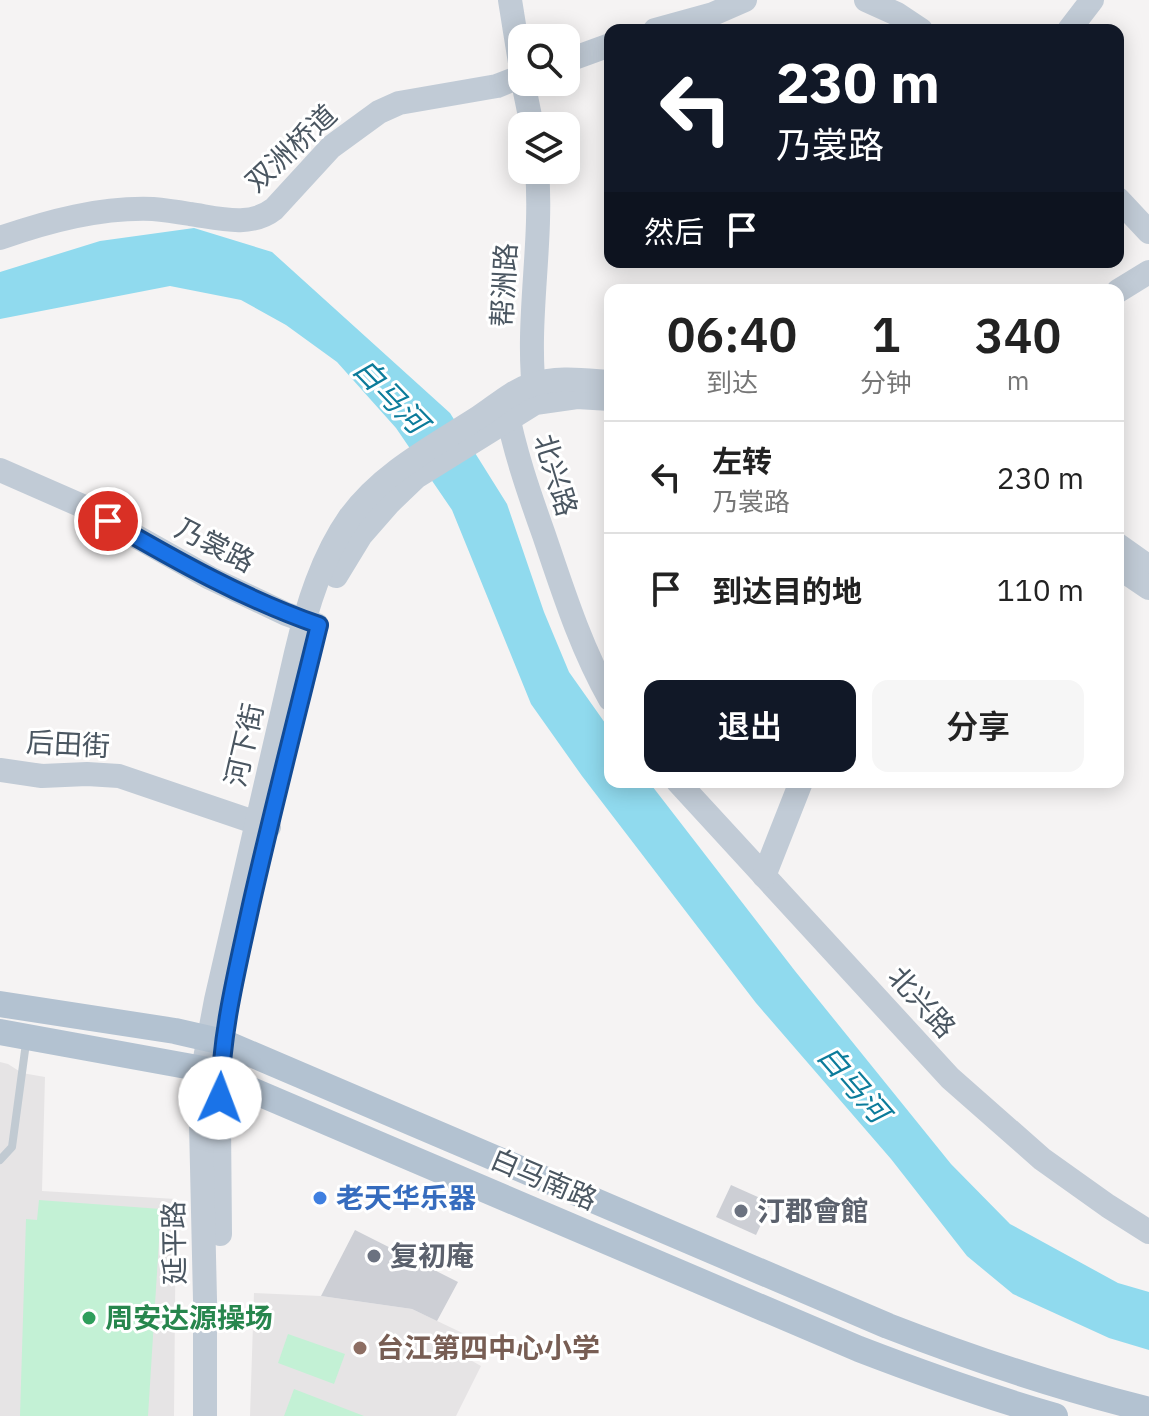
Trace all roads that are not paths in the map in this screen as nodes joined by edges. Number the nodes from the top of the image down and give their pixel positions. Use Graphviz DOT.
graph roads {
  1 [pos="510,0"];
  2 [pos="745,0"];
  3 [pos="866,0"];
  4 [pos="1092,0"];
  5 [pos="514,24"];
  6 [pos="677,24"];
  7 [pos="912,24"];
  8 [pos="1074,24"];
  9 [pos="604,47"];
  10 [pos="580,56"];
  11 [pos="508,82"];
  12 [pos="537,184"];
  13 [pos="1124,205"];
  14 [pos="1149,232"];
  15 [pos="0,238"];
  16 [pos="1149,272"];
  17 [pos="1124,287"];
  18 [pos="604,382"];
  19 [pos="534,394"];
  20 [pos="604,399"];
  21 [pos="496,416"];
  22 [pos="0,470"];
  23 [pos="1124,549"];
  24 [pos="1149,567"];
  25 [pos="1124,571"];
  26 [pos="1149,588"];
  27 [pos="311,623"];
  28 [pos="604,687"];
  29 [pos="0,770"];
  30 [pos="683,788"];
  31 [pos="799,788"];
  32 [pos="263,825"];
  33 [pos="764,876"];
  34 [pos="0,1004"];
  35 [pos="0,1032"];
  36 [pos="27,1037"];
  37 [pos="216,1040"];
  38 [pos="212,1071"];
  39 [pos="0,1160"];
  40 [pos="1149,1232"];
  41 [pos="1149,1410"];
  42 [pos="205,1416"];
  43 [pos="222,1416"];
  44 [pos="1055,1416"];
  1 -- 5 [label="street"];
  2 -- 6 [label="street"];
  3 -- 7 [label="street"];
  4 -- 8 [label="street"];
  9 -- 10 [label="street"];
  11 -- 15 [label="street, 双洲桥道"];
  12 -- 19 [label="street, 帮洲路"];
  13 -- 14 [label="street"];
  16 -- 17 [label="street"];
  18 -- 19 [label="street"];
  19 -- 20 [label="street"];
  19 -- 21 [label="street"];
  21 -- 27 [label="street, 河下街"];
  21 -- 28 [label="street, 北兴路"];
  22 -- 27 [label="street, 乃裳路"];
  23 -- 24 [label="street"];
  25 -- 26 [label="street"];
  27 -- 32 [label="street, 河下街"];
  29 -- 32 [label="street, 后田街"];
  30 -- 33 [label="street, 北兴路"];
  31 -- 33 [label="street"];
  32 -- 37 [label="street, 河下街"];
  33 -- 40 [label="street, 北兴路"];
  34 -- 37 [label="main road"];
  35 -- 36 [label="main road, 白马南路"];
  36 -- 38 [label="main road, 白马南路"];
  36 -- 39 [label="lane"];
  37 -- 38 [label="street, 河下街"];
  37 -- 41 [label="main road"];
  38 -- 42 [label="street, 延平路"];
  38 -- 43 [label="street, 延平路"];
  38 -- 44 [label="main road, 白马南路"];
}
